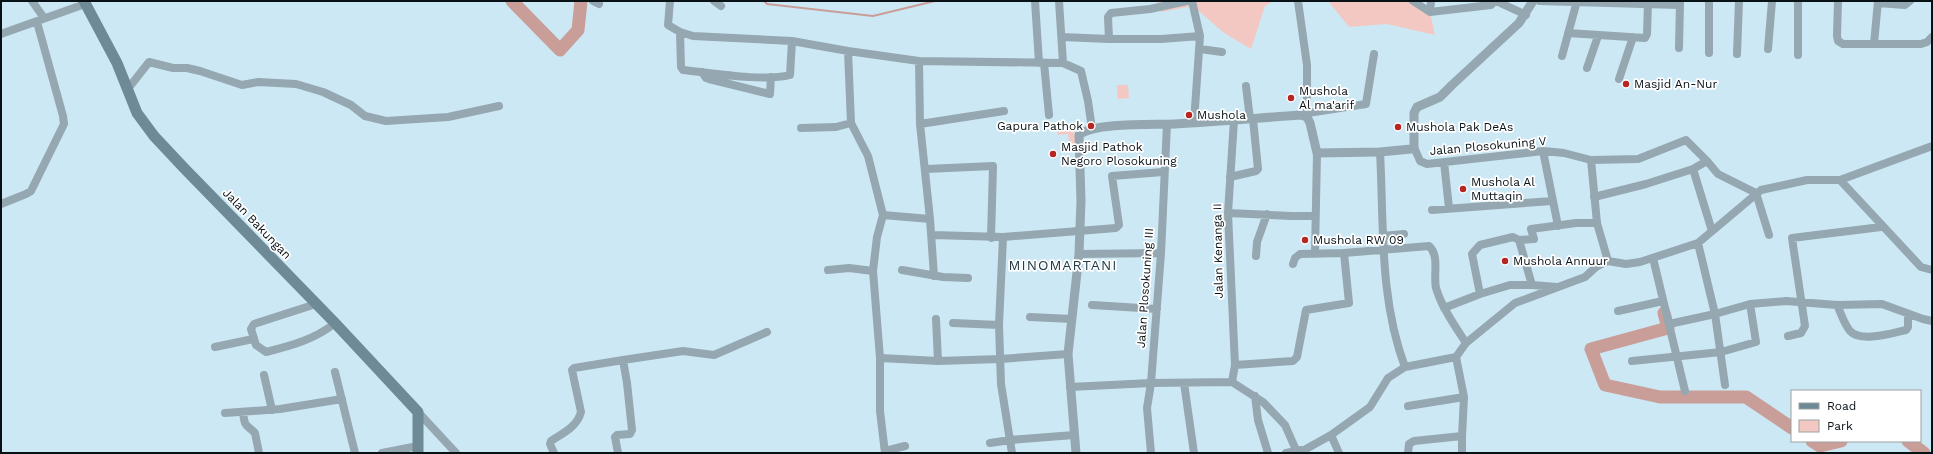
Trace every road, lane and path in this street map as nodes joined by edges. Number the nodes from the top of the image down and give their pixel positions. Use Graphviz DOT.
graph roads {
  1 [pos="32,1"];
  2 [pos="670,1"];
  3 [pos="1035,1"];
  4 [pos="1059,1"];
  5 [pos="1187,1"];
  6 [pos="1192,1"];
  7 [pos="1298,1"];
  8 [pos="1413,1"];
  9 [pos="1431,1"];
  10 [pos="1495,1"];
  11 [pos="1533,1"];
  12 [pos="1539,1"];
  13 [pos="1709,1"];
  14 [pos="1739,1"];
  15 [pos="1772,1"];
  16 [pos="1798,1"];
  17 [pos="1838,1"];
  18 [pos="1910,1"];
  19 [pos="1577,2"];
  20 [pos="1613,2"];
  21 [pos="1648,2"];
  22 [pos="1878,2"];
  23 [pos="84,3"];
  24 [pos="1679,3"];
  25 [pos="1462,4"];
  26 [pos="1430,12"];
  27 [pos="1526,15"];
  28 [pos="44,18"];
  29 [pos="37,22"];
  30 [pos="680,32"];
  31 [pos="1568,33"];
  32 [pos="1,34"];
  33 [pos="1200,36"];
  34 [pos="1598,36"];
  35 [pos="1062,37"];
  36 [pos="1633,37"];
  37 [pos="1932,37"];
  38 [pos="1109,39"];
  39 [pos="792,41"];
  40 [pos="1874,44"];
  41 [pos="1679,48"];
  42 [pos="1200,49"];
  43 [pos="1768,49"];
  44 [pos="848,51"];
  45 [pos="1222,52"];
  46 [pos="1709,53"];
  47 [pos="1374,54"];
  48 [pos="1737,54"];
  49 [pos="1798,55"];
  50 [pos="1562,56"];
  51 [pos="919,61"];
  52 [pos="1042,63"];
  53 [pos="1063,63"];
  54 [pos="1587,68"];
  55 [pos="702,72"];
  56 [pos="771,77"];
  57 [pos="1619,79"];
  58 [pos="1246,86"];
  59 [pos="127,90"];
  60 [pos="499,106"];
  61 [pos="1004,111"];
  62 [pos="1049,115"];
  63 [pos="1307,115"];
  64 [pos="1252,119"];
  65 [pos="1234,120"];
  66 [pos="1194,122"];
  67 [pos="851,123"];
  68 [pos="920,124"];
  69 [pos="1167,124"];
  70 [pos="801,128"];
  71 [pos="1092,130"];
  72 [pos="1932,146"];
  73 [pos="1414,147"];
  74 [pos="1542,151"];
  75 [pos="1380,152"];
  76 [pos="1316,153"];
  77 [pos="1591,160"];
  78 [pos="1707,161"];
  79 [pos="1444,162"];
  80 [pos="926,169"];
  81 [pos="1693,169"];
  82 [pos="1163,172"];
  83 [pos="1230,177"];
  84 [pos="1840,180"];
  85 [pos="1756,193"];
  86 [pos="1594,196"];
  87 [pos="1552,200"];
  88 [pos="1,204"];
  89 [pos="1449,208"];
  90 [pos="1432,210"];
  91 [pos="1228,213"];
  92 [pos="1267,214"];
  93 [pos="883,215"];
  94 [pos="1315,216"];
  95 [pos="930,219"];
  96 [pos="1597,224"];
  97 [pos="1558,226"];
  98 [pos="1882,227"];
  99 [pos="1080,231"];
  100 [pos="1712,231"];
  101 [pos="1404,234"];
  102 [pos="932,235"];
  103 [pos="1769,235"];
  104 [pos="1382,236"];
  105 [pos="1002,237"];
  106 [pos="991,238"];
  107 [pos="1519,240"];
  108 [pos="1698,243"];
  109 [pos="1384,250"];
  110 [pos="1315,252"];
  111 [pos="1161,253"];
  112 [pos="1344,253"];
  113 [pos="1079,254"];
  114 [pos="1256,256"];
  115 [pos="1653,258"];
  116 [pos="1608,260"];
  117 [pos="1293,264"];
  118 [pos="828,270"];
  119 [pos="902,270"];
  120 [pos="1932,270"];
  121 [pos="873,271"];
  122 [pos="934,276"];
  123 [pos="968,278"];
  124 [pos="1532,284"];
  125 [pos="1558,288"];
  126 [pos="1480,294"];
  127 [pos="1664,301"];
  128 [pos="1802,302"];
  129 [pos="316,304"];
  130 [pos="1750,304"];
  131 [pos="1092,305"];
  132 [pos="1837,305"];
  133 [pos="1444,308"];
  134 [pos="1157,309"];
  135 [pos="1618,311"];
  136 [pos="1716,314"];
  137 [pos="1908,314"];
  138 [pos="1030,317"];
  139 [pos="936,319"];
  140 [pos="1072,319"];
  141 [pos="1932,321"];
  142 [pos="953,322"];
  143 [pos="335,323"];
  144 [pos="1669,324"];
  145 [pos="999,325"];
  146 [pos="767,332"];
  147 [pos="1788,336"];
  148 [pos="254,339"];
  149 [pos="1466,343"];
  150 [pos="215,347"];
  151 [pos="1721,352"];
  152 [pos="1068,354"];
  153 [pos="1676,356"];
  154 [pos="1456,357"];
  155 [pos="880,358"];
  156 [pos="1000,359"];
  157 [pos="623,360"];
  158 [pos="938,361"];
  159 [pos="1632,361"];
  160 [pos="1235,365"];
  161 [pos="1405,367"];
  162 [pos="334,372"];
  163 [pos="264,375"];
  164 [pos="1184,382"];
  165 [pos="1232,382"];
  166 [pos="1151,383"];
  167 [pos="1725,385"];
  168 [pos="1070,387"];
  169 [pos="1685,391"];
  170 [pos="1255,396"];
  171 [pos="1464,397"];
  172 [pos="342,399"];
  173 [pos="1408,406"];
  174 [pos="272,410"];
  175 [pos="243,412"];
  176 [pos="418,412"];
  177 [pos="225,413"];
  178 [pos="432,427"];
  179 [pos="418,434"];
  180 [pos="1074,435"];
  181 [pos="1331,435"];
  182 [pos="1462,436"];
  183 [pos="1010,440"];
  184 [pos="990,443"];
  185 [pos="905,446"];
  186 [pos="418,449"];
  187 [pos="1302,451"];
  188 [pos="885,452"];
  189 [pos="259,453"];
  190 [pos="355,453"];
  191 [pos="382,453"];
  192 [pos="456,453"];
  193 [pos="554,453"];
  194 [pos="618,453"];
  195 [pos="1012,453"];
  196 [pos="1076,453"];
  197 [pos="1151,453"];
  198 [pos="1194,453"];
  199 [pos="1268,453"];
  200 [pos="1286,453"];
  201 [pos="1339,453"];
  202 [pos="1408,453"];
  203 [pos="1462,453"];
  1 -- 28 [label="street"];
  2 -- 30 [label="street"];
  3 -- 52 [label="street"];
  4 -- 35 [label="street"];
  5 -- 38 [label="street"];
  6 -- 33 [label="street"];
  7 -- 63 [label="street"];
  8 -- 26 [label="street"];
  9 -- 26 [label="street"];
  10 -- 25 [label="street"];
  10 -- 27 [label="street"];
  11 -- 27 [label="street"];
  12 -- 19 [label="street"];
  13 -- 46 [label="street"];
  14 -- 48 [label="street"];
  15 -- 43 [label="street"];
  16 -- 49 [label="street"];
  17 -- 40 [label="street"];
  18 -- 22 [label="street"];
  19 -- 20 [label="street"];
  19 -- 31 [label="street"];
  20 -- 21 [label="street"];
  21 -- 24 [label="street"];
  21 -- 36 [label="street"];
  22 -- 40 [label="street"];
  23 -- 28 [label="street"];
  23 -- 59 [label="main road, Jalan Bakungan"];
  24 -- 41 [label="street"];
  25 -- 26 [label="street"];
  27 -- 73 [label="street"];
  28 -- 29 [label="street"];
  29 -- 32 [label="street"];
  29 -- 88 [label="street"];
  30 -- 39 [label="street"];
  30 -- 55 [label="street"];
  31 -- 34 [label="street"];
  31 -- 50 [label="street"];
  33 -- 38 [label="street"];
  33 -- 42 [label="street"];
  34 -- 36 [label="street"];
  34 -- 54 [label="street"];
  35 -- 38 [label="street"];
  35 -- 53 [label="street"];
  36 -- 57 [label="street"];
  37 -- 40 [label="street"];
  39 -- 44 [label="street"];
  39 -- 56 [label="street"];
  42 -- 45 [label="street"];
  42 -- 66 [label="street"];
  44 -- 51 [label="street"];
  44 -- 67 [label="street"];
  47 -- 63 [label="street"];
  51 -- 52 [label="street"];
  51 -- 68 [label="street"];
  52 -- 53 [label="street"];
  52 -- 62 [label="street"];
  53 -- 71 [label="street"];
  55 -- 56 [label="street"];
  55 -- 56 [label="street"];
  58 -- 64 [label="street"];
  59 -- 60 [label="street"];
  59 -- 129 [label="main road, Jalan Bakungan"];
  61 -- 68 [label="street"];
  63 -- 64 [label="street"];
  63 -- 76 [label="street"];
  64 -- 65 [label="street"];
  64 -- 83 [label="street"];
  65 -- 66 [label="street"];
  65 -- 83 [label="street, Jalan Kenanga II"];
  66 -- 69 [label="street"];
  67 -- 70 [label="street"];
  67 -- 93 [label="street"];
  68 -- 80 [label="street"];
  69 -- 71 [label="street"];
  69 -- 82 [label="street, Jalan Plosokuning III"];
  71 -- 99 [label="street"];
  72 -- 84 [label="street"];
  73 -- 75 [label="street"];
  73 -- 79 [label="street, Jalan Plosokuning V"];
  74 -- 77 [label="street, Jalan Plosokuning V"];
  74 -- 79 [label="street, Jalan Plosokuning V"];
  74 -- 87 [label="street"];
  75 -- 76 [label="street"];
  75 -- 104 [label="street"];
  76 -- 94 [label="street"];
  77 -- 78 [label="street, Jalan Plosokuning V"];
  77 -- 86 [label="street"];
  78 -- 81 [label="street"];
  78 -- 85 [label="street"];
  79 -- 89 [label="street"];
  80 -- 95 [label="street"];
  80 -- 106 [label="street"];
  81 -- 86 [label="street"];
  81 -- 100 [label="street"];
  82 -- 99 [label="street"];
  82 -- 111 [label="street, Jalan Plosokuning III"];
  83 -- 91 [label="street, Jalan Kenanga II"];
  84 -- 85 [label="street"];
  84 -- 98 [label="street"];
  85 -- 100 [label="street"];
  85 -- 103 [label="street"];
  86 -- 96 [label="street"];
  87 -- 89 [label="street"];
  87 -- 97 [label="street"];
  89 -- 90 [label="street"];
  91 -- 92 [label="street"];
  91 -- 160 [label="street, Jalan Kenanga II"];
  92 -- 94 [label="street"];
  92 -- 114 [label="street"];
  93 -- 95 [label="street"];
  93 -- 121 [label="street"];
  94 -- 110 [label="street"];
  95 -- 102 [label="street"];
  96 -- 97 [label="street"];
  96 -- 116 [label="street"];
  97 -- 107 [label="street"];
  98 -- 120 [label="street"];
  98 -- 128 [label="street"];
  99 -- 105 [label="street"];
  99 -- 113 [label="street"];
  100 -- 108 [label="street"];
  101 -- 104 [label="street"];
  102 -- 106 [label="street"];
  102 -- 122 [label="street"];
  104 -- 109 [label="street"];
  105 -- 106 [label="street"];
  105 -- 145 [label="street"];
  107 -- 124 [label="street"];
  107 -- 126 [label="street"];
  108 -- 115 [label="street"];
  108 -- 136 [label="street"];
  109 -- 112 [label="street"];
  109 -- 133 [label="street"];
  109 -- 161 [label="street"];
  110 -- 112 [label="street"];
  110 -- 117 [label="street"];
  111 -- 113 [label="street"];
  111 -- 134 [label="street, Jalan Plosokuning III"];
  112 -- 160 [label="street"];
  113 -- 140 [label="street"];
  115 -- 116 [label="street"];
  115 -- 127 [label="street"];
  116 -- 125 [label="street"];
  118 -- 121 [label="street"];
  119 -- 122 [label="street"];
  121 -- 155 [label="street"];
  122 -- 123 [label="street"];
  124 -- 125 [label="street"];
  124 -- 126 [label="street"];
  125 -- 149 [label="street"];
  126 -- 133 [label="street"];
  127 -- 135 [label="street"];
  127 -- 144 [label="street"];
  128 -- 130 [label="street"];
  128 -- 132 [label="street"];
  128 -- 147 [label="street"];
  129 -- 143 [label="main road, Jalan Bakungan"];
  129 -- 148 [label="street"];
  130 -- 136 [label="street"];
  130 -- 151 [label="street"];
  131 -- 134 [label="street"];
  132 -- 137 [label="street"];
  132 -- 137 [label="street"];
  133 -- 149 [label="street"];
  134 -- 166 [label="street, Jalan Plosokuning III"];
  136 -- 144 [label="street"];
  136 -- 151 [label="street"];
  137 -- 141 [label="street"];
  138 -- 140 [label="street"];
  139 -- 158 [label="street"];
  140 -- 152 [label="street"];
  142 -- 145 [label="street"];
  143 -- 148 [label="street"];
  143 -- 176 [label="main road, Jalan Bakungan"];
  144 -- 153 [label="street"];
  145 -- 156 [label="street"];
  146 -- 157 [label="street"];
  148 -- 150 [label="street"];
  149 -- 154 [label="street"];
  151 -- 153 [label="street"];
  151 -- 167 [label="street"];
  152 -- 156 [label="street"];
  152 -- 168 [label="street"];
  153 -- 159 [label="street"];
  153 -- 169 [label="street"];
  154 -- 161 [label="street"];
  154 -- 171 [label="street"];
  155 -- 158 [label="street"];
  155 -- 188 [label="street"];
  156 -- 158 [label="street"];
  156 -- 183 [label="street"];
  157 -- 193 [label="street"];
  157 -- 194 [label="street"];
  160 -- 165 [label="street, Jalan Kenanga II"];
  161 -- 181 [label="street"];
  162 -- 172 [label="street"];
  163 -- 174 [label="street"];
  164 -- 165 [label="street"];
  164 -- 166 [label="street"];
  164 -- 198 [label="street"];
  165 -- 170 [label="street"];
  166 -- 168 [label="street"];
  166 -- 197 [label="street, Jalan Plosokuning III"];
  168 -- 180 [label="street"];
  170 -- 187 [label="street"];
  170 -- 199 [label="street"];
  171 -- 173 [label="street"];
  171 -- 182 [label="street"];
  172 -- 174 [label="street"];
  172 -- 190 [label="street"];
  174 -- 175 [label="street"];
  175 -- 177 [label="street"];
  175 -- 189 [label="street"];
  176 -- 178 [label="street"];
  176 -- 179 [label="main road"];
  178 -- 179 [label="street"];
  178 -- 192 [label="street"];
  179 -- 186 [label="main road"];
  180 -- 183 [label="street"];
  180 -- 196 [label="street"];
  181 -- 187 [label="street"];
  181 -- 201 [label="street"];
  182 -- 202 [label="street"];
  182 -- 203 [label="street"];
  183 -- 184 [label="street"];
  183 -- 195 [label="street"];
  185 -- 188 [label="street"];
  186 -- 191 [label="street"];
  187 -- 200 [label="street"];
}
